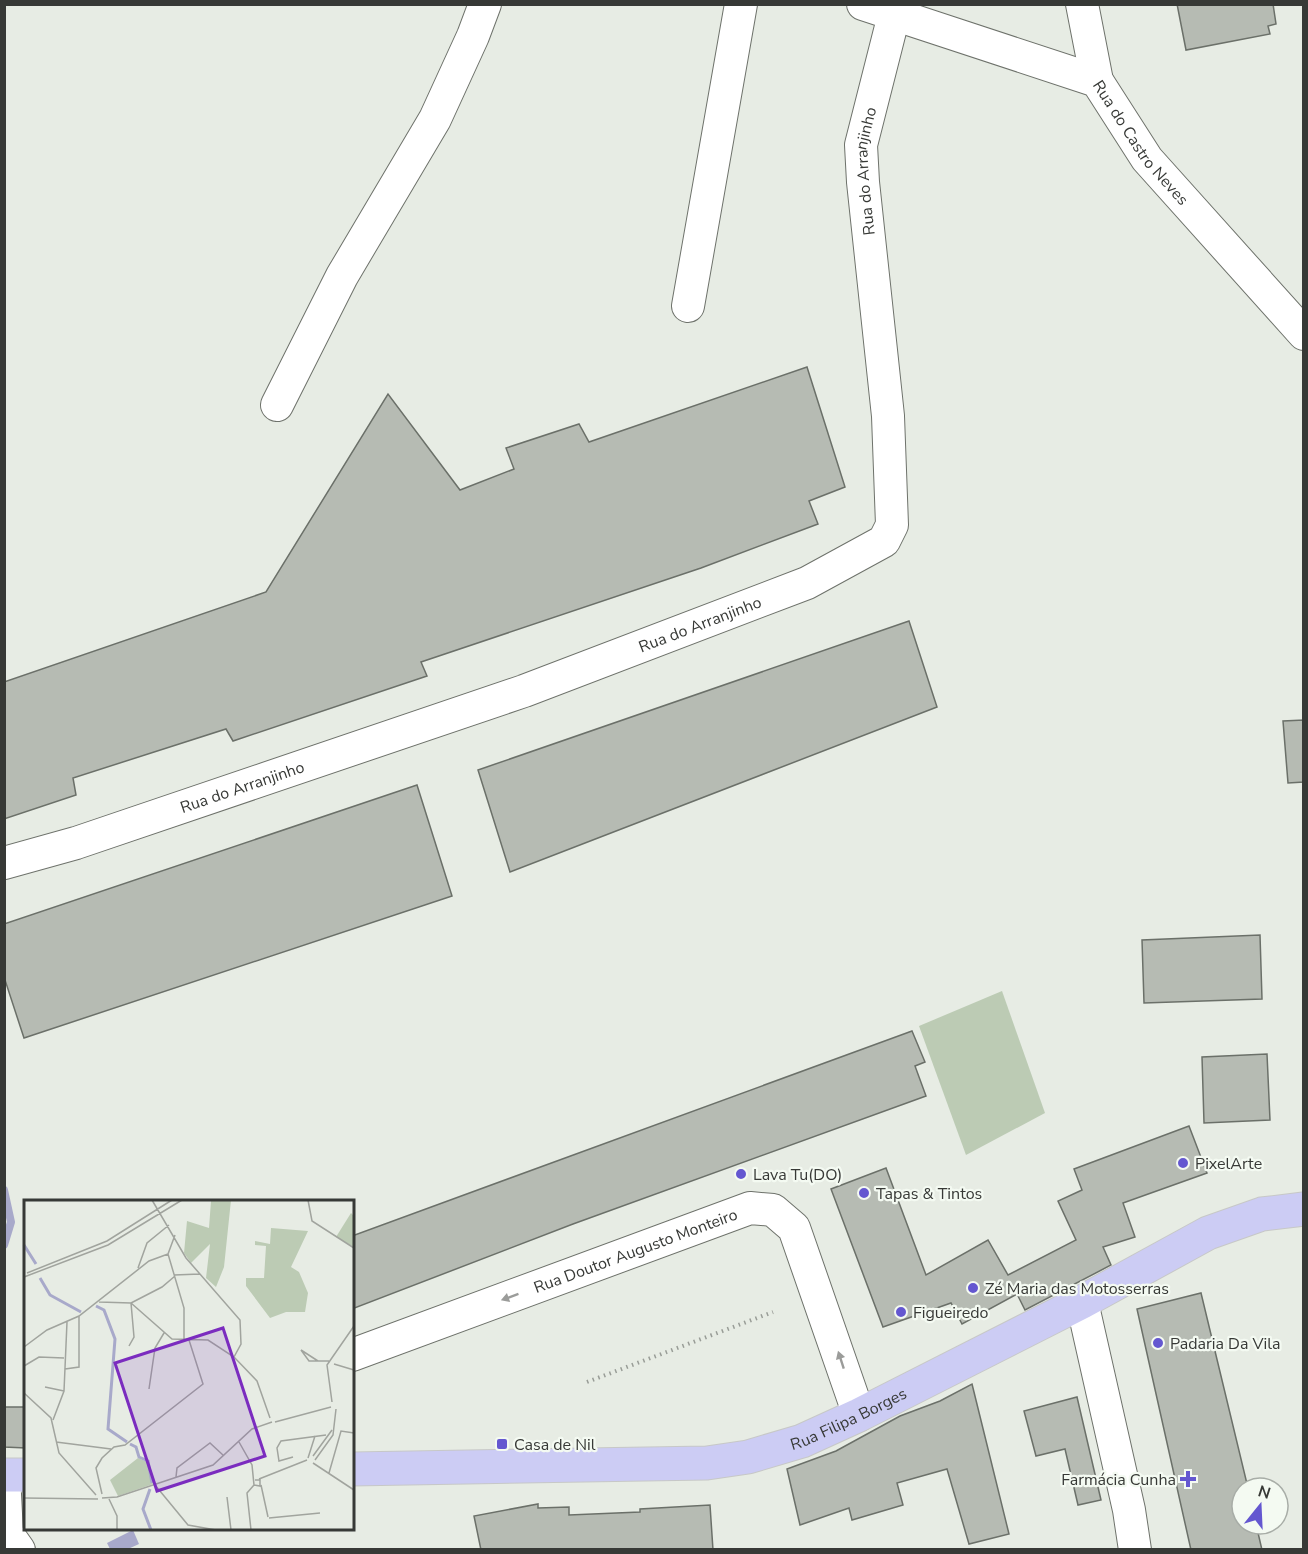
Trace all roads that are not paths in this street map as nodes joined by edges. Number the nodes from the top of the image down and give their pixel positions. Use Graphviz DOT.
graph roads {
  1 [pos="485,4"];
  2 [pos="741,4"];
  3 [pos="862,4"];
  4 [pos="1082,4"];
  5 [pos="894,15"];
  6 [pos="1097,81"];
  7 [pos="688,306"];
  8 [pos="1304,333"];
  9 [pos="277,405"];
  10 [pos="4,863"];
  11 [pos="1304,1209"];
  12 [pos="1082,1302"];
  13 [pos="354,1354"];
  14 [pos="859,1416"];
  15 [pos="354,1469"];
  16 [pos="4,1475"];
  17 [pos="24,1475"];
  18 [pos="19,1550"];
  19 [pos="1135,1550"];
  1 -- 9 [label="street"];
  2 -- 7 [label="street"];
  3 -- 5 [label="street, Rua do Castro Neves"];
  4 -- 6 [label="street"];
  5 -- 6 [label="street, Rua do Castro Neves"];
  5 -- 10 [label="street, Rua do Arranjinho"];
  6 -- 8 [label="street, Rua do Castro Neves"];
  11 -- 12 [label="main road, Rua Filipa Borges"];
  12 -- 14 [label="main road, Rua Filipa Borges"];
  12 -- 19 [label="street"];
  14 -- 13 [label="street, Rua Doutor Augusto Monteiro, one-way"];
  14 -- 15 [label="main road, Rua Filipa Borges"];
  16 -- 17 [label="main road"];
  16 -- 18 [label="street"];
}
